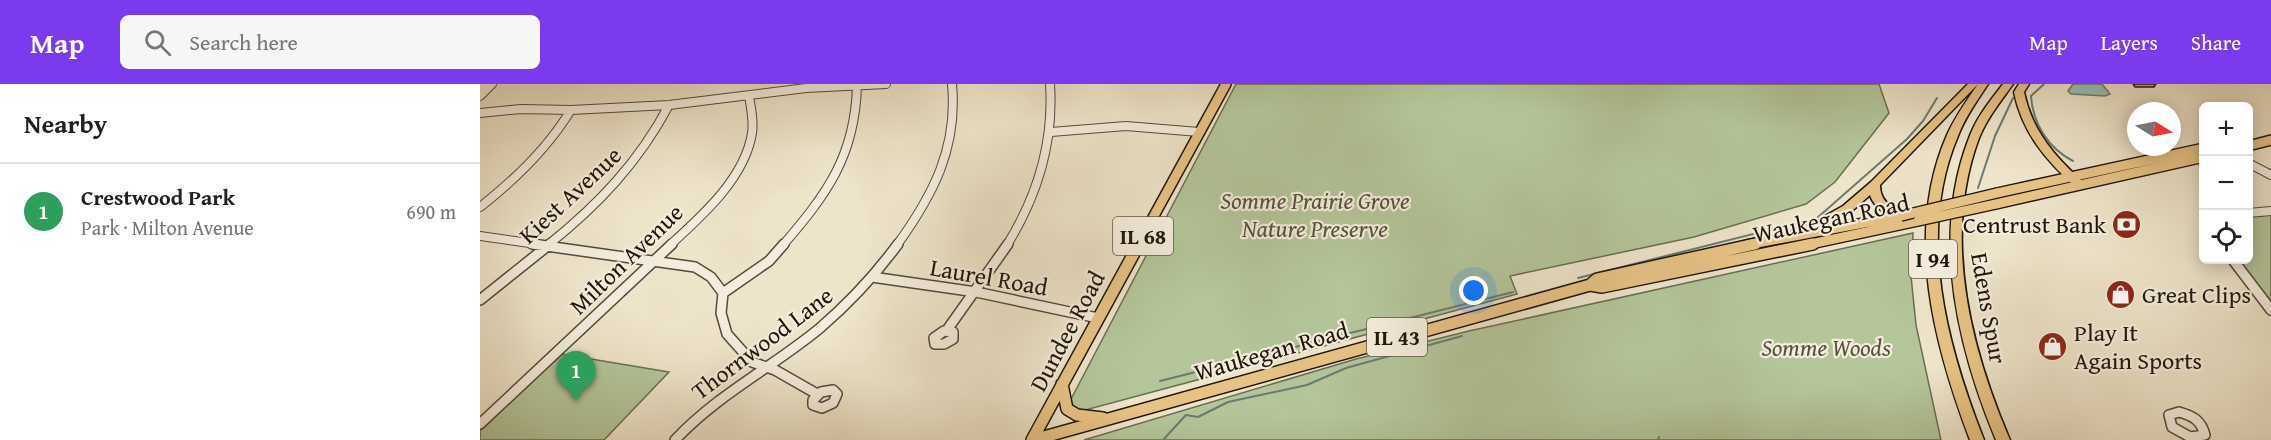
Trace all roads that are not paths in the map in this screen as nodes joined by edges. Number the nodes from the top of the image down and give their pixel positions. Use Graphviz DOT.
graph roads {
  1 [pos="492,84"];
  2 [pos="886,84"];
  3 [pos="952,84"];
  4 [pos="1050,84"];
  5 [pos="1226,84"];
  6 [pos="1973,84"];
  7 [pos="1983,84"];
  8 [pos="2008,84"];
  9 [pos="2024,84"];
  10 [pos="856,86"];
  11 [pos="480,96"];
  12 [pos="749,96"];
  13 [pos="669,105"];
  14 [pos="571,110"];
  15 [pos="480,113"];
  16 [pos="1051,132"];
  17 [pos="1199,132"];
  18 [pos="2271,134"];
  19 [pos="2253,138"];
  20 [pos="2271,140"];
  21 [pos="2253,145"];
  22 [pos="2199,149"];
  23 [pos="2199,158"];
  24 [pos="2253,166"];
  25 [pos="2271,175"];
  26 [pos="2076,181"];
  27 [pos="1875,184"];
  28 [pos="1996,199"];
  29 [pos="480,207"];
  30 [pos="2271,211"];
  31 [pos="2253,213"];
  32 [pos="1901,216"];
  33 [pos="1918,221"];
  34 [pos="480,236"];
  35 [pos="1786,237"];
  36 [pos="546,245"];
  37 [pos="655,260"];
  38 [pos="2236,264"];
  39 [pos="872,277"];
  40 [pos="1590,285"];
  41 [pos="976,292"];
  42 [pos="723,293"];
  43 [pos="480,300"];
  44 [pos="2271,310"];
  45 [pos="1098,318"];
  46 [pos="947,330"];
  47 [pos="764,366"];
  48 [pos="1062,384"];
  49 [pos="817,394"];
  50 [pos="1109,418"];
  51 [pos="480,424"];
  52 [pos="675,440"];
  53 [pos="1033,440"];
  54 [pos="1977,440"];
  55 [pos="2003,440"];
  1 -- 11 [label="street"];
  2 -- 10 [label="street"];
  3 -- 39 [label="street, Thornwood Lane"];
  4 -- 16 [label="street"];
  5 -- 17 [label="main road, Dundee Road / IL 68"];
  6 -- 27 [label="highway"];
  7 -- 54 [label="highway, Edens Spur / I 94"];
  8 -- 55 [label="highway, Edens Spur / I 94"];
  9 -- 26 [label="highway"];
  10 -- 12 [label="street"];
  10 -- 42 [label="street"];
  12 -- 13 [label="street"];
  12 -- 37 [label="street, Milton Avenue"];
  13 -- 14 [label="street"];
  13 -- 36 [label="street, Kiest Avenue"];
  14 -- 15 [label="street"];
  14 -- 29 [label="street"];
  16 -- 17 [label="street"];
  16 -- 41 [label="street"];
  17 -- 45 [label="main road, Dundee Road / IL 68"];
  18 -- 19 [label="main road"];
  20 -- 21 [label="main road"];
  22 -- 26 [label="main road, IL 43"];
  23 -- 26 [label="main road, IL 43"];
  24 -- 25 [label="street"];
  26 -- 28 [label="main road, Waukegan Road / IL 43"];
  27 -- 32 [label="highway"];
  27 -- 35 [label="highway"];
  28 -- 32 [label="main road, Waukegan Road / IL 43, bridge"];
  28 -- 33 [label="main road, Waukegan Road / IL 43, bridge"];
  30 -- 31 [label="street"];
  32 -- 33 [label="highway"];
  32 -- 35 [label="main road, Waukegan Road / IL 43"];
  33 -- 40 [label="main road, Waukegan Road / IL 43"];
  34 -- 36 [label="street"];
  35 -- 40 [label="main road, Waukegan Road / IL 43"];
  36 -- 37 [label="street"];
  36 -- 43 [label="street, Kiest Avenue"];
  37 -- 42 [label="street"];
  37 -- 51 [label="street, Milton Avenue"];
  38 -- 44 [label="street"];
  39 -- 41 [label="street, Laurel Road"];
  39 -- 47 [label="street, Thornwood Lane"];
  40 -- 50 [label="main road, Waukegan Road / IL 43"];
  41 -- 45 [label="street, Laurel Road"];
  41 -- 46 [label="street"];
  42 -- 47 [label="street"];
  45 -- 48 [label="main road, Dundee Road / IL 68"];
  47 -- 49 [label="street"];
  47 -- 52 [label="street, Thornwood Lane"];
  48 -- 50 [label="main road"];
  48 -- 53 [label="main road, Dundee Road / IL 68"];
  50 -- 53 [label="main road, Waukegan Road / IL 43"];
}
